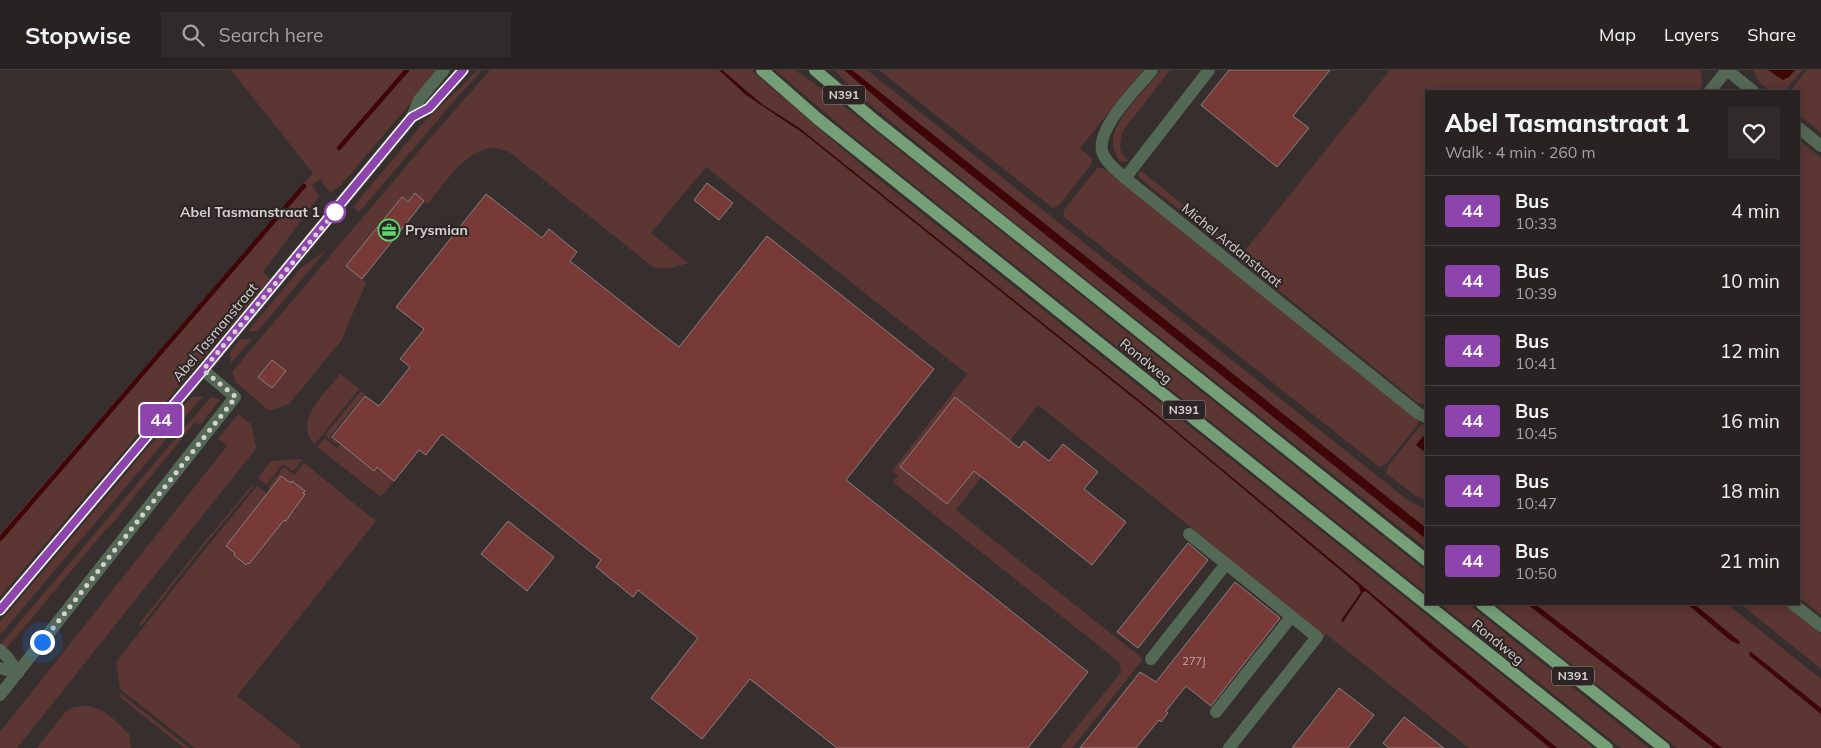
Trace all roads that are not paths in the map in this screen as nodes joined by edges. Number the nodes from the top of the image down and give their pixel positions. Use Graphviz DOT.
graph roads {
  1 [pos="444,70"];
  2 [pos="463,70"];
  3 [pos="762,70"];
  4 [pos="814,70"];
  5 [pos="1152,70"];
  6 [pos="1210,70"];
  7 [pos="1727,70"];
  8 [pos="1711,90"];
  9 [pos="1752,90"];
  10 [pos="412,117"];
  11 [pos="1800,129"];
  12 [pos="1821,146"];
  13 [pos="1125,178"];
  14 [pos="203,370"];
  15 [pos="1425,417"];
  16 [pos="1189,534"];
  17 [pos="1425,559"];
  18 [pos="1226,564"];
  19 [pos="1425,603"];
  20 [pos="1428,605"];
  21 [pos="1483,605"];
  22 [pos="1794,605"];
  23 [pos="0,610"];
  24 [pos="1292,617"];
  25 [pos="1821,626"];
  26 [pos="0,650"];
  27 [pos="1151,659"];
  28 [pos="0,668"];
  29 [pos="18,673"];
  30 [pos="0,695"];
  31 [pos="1216,712"];
  32 [pos="1229,748"];
  33 [pos="1607,748"];
  34 [pos="1664,748"];
  1 -- 10 [label="street, Abel Tasmanstraat"];
  2 -- 10 [label="street, Abel Tasmanstraat"];
  3 -- 19 [label="main road, Rondweg / N391"];
  4 -- 17 [label="main road, Rondweg / N391"];
  5 -- 13 [label="street, Michel Ardanstraat"];
  6 -- 13 [label="street"];
  7 -- 8 [label="street"];
  7 -- 9 [label="street"];
  10 -- 14 [label="street, Abel Tasmanstraat"];
  11 -- 12 [label="street"];
  13 -- 15 [label="street, Michel Ardanstraat"];
  14 -- 23 [label="street, Abel Tasmanstraat"];
  14 -- 29 [label="street"];
  16 -- 18 [label="street"];
  18 -- 24 [label="street"];
  18 -- 27 [label="street"];
  20 -- 33 [label="main road, Rondweg / N391"];
  21 -- 34 [label="main road, Rondweg / N391"];
  22 -- 25 [label="street"];
  24 -- 31 [label="street"];
  24 -- 32 [label="street"];
  26 -- 29 [label="street"];
  28 -- 29 [label="street"];
  29 -- 30 [label="street"];
}
